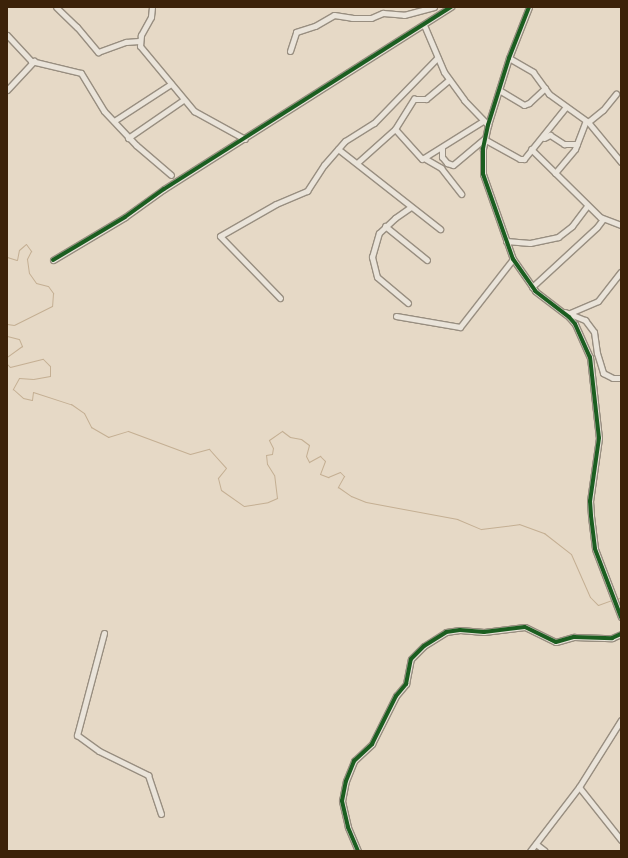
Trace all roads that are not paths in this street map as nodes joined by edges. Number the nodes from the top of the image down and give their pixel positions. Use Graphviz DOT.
graph roads {
  1 [pos="56,7"];
  2 [pos="152,7"];
  3 [pos="434,7"];
  4 [pos="450,7"];
  5 [pos="529,7"];
  6 [pos="424,25"];
  7 [pos="7,35"];
  8 [pos="139,41"];
  9 [pos="290,52"];
  10 [pos="437,58"];
  11 [pos="509,58"];
  12 [pos="34,61"];
  13 [pos="449,80"];
  14 [pos="171,84"];
  15 [pos="545,88"];
  16 [pos="7,90"];
  17 [pos="499,90"];
  18 [pos="616,94"];
  19 [pos="183,100"];
  20 [pos="565,108"];
  21 [pos="114,121"];
  22 [pos="483,121"];
  23 [pos="587,121"];
  24 [pos="488,125"];
  25 [pos="395,129"];
  26 [pos="128,138"];
  27 [pos="245,139"];
  28 [pos="484,139"];
  29 [pos="538,141"];
  30 [pos="577,144"];
  31 [pos="442,148"];
  32 [pos="338,149"];
  33 [pos="531,149"];
  34 [pos="424,158"];
  35 [pos="621,162"];
  36 [pos="357,163"];
  37 [pos="555,173"];
  38 [pos="171,175"];
  39 [pos="461,194"];
  40 [pos="587,206"];
  41 [pos="411,207"];
  42 [pos="603,219"];
  43 [pos="621,225"];
  44 [pos="385,226"];
  45 [pos="440,229"];
  46 [pos="506,241"];
  47 [pos="513,259"];
  48 [pos="53,260"];
  49 [pos="427,260"];
  50 [pos="621,272"];
  51 [pos="532,287"];
  52 [pos="280,298"];
  53 [pos="408,303"];
  54 [pos="562,311"];
  55 [pos="570,313"];
  56 [pos="396,316"];
  57 [pos="621,378"];
  58 [pos="621,617"];
  59 [pos="104,632"];
  60 [pos="621,634"];
  61 [pos="621,720"];
  62 [pos="579,786"];
  63 [pos="161,814"];
  64 [pos="621,840"];
  65 [pos="536,844"];
  66 [pos="358,851"];
  67 [pos="530,851"];
  68 [pos="545,851"];
  1 -- 8 [label="street"];
  2 -- 8 [label="street"];
  3 -- 9 [label="street"];
  4 -- 6 [label="street"];
  5 -- 11 [label="street"];
  6 -- 10 [label="street"];
  6 -- 27 [label="street"];
  7 -- 12 [label="street"];
  8 -- 14 [label="street"];
  10 -- 13 [label="street"];
  10 -- 32 [label="street"];
  11 -- 15 [label="street"];
  11 -- 17 [label="street"];
  12 -- 16 [label="street"];
  12 -- 21 [label="street"];
  13 -- 22 [label="street"];
  13 -- 25 [label="street"];
  14 -- 19 [label="street"];
  14 -- 21 [label="street"];
  15 -- 17 [label="street"];
  15 -- 20 [label="street"];
  17 -- 24 [label="street"];
  18 -- 23 [label="street"];
  19 -- 26 [label="street"];
  19 -- 27 [label="street"];
  20 -- 23 [label="street"];
  20 -- 29 [label="street"];
  21 -- 26 [label="street"];
  22 -- 24 [label="street"];
  22 -- 31 [label="street"];
  23 -- 30 [label="street"];
  23 -- 35 [label="street"];
  24 -- 28 [label="street"];
  25 -- 34 [label="street"];
  25 -- 36 [label="street"];
  26 -- 38 [label="street"];
  27 -- 48 [label="street"];
  28 -- 31 [label="street"];
  28 -- 33 [label="street"];
  28 -- 46 [label="street"];
  29 -- 30 [label="street"];
  29 -- 33 [label="street"];
  30 -- 37 [label="street"];
  31 -- 34 [label="street"];
  32 -- 36 [label="street"];
  32 -- 52 [label="street"];
  33 -- 37 [label="street"];
  34 -- 39 [label="street"];
  36 -- 41 [label="street"];
  37 -- 40 [label="street"];
  40 -- 42 [label="street"];
  40 -- 46 [label="street"];
  41 -- 44 [label="street"];
  41 -- 45 [label="street"];
  42 -- 43 [label="street"];
  42 -- 51 [label="street"];
  44 -- 49 [label="street"];
  44 -- 53 [label="street"];
  46 -- 47 [label="street"];
  47 -- 51 [label="street"];
  47 -- 56 [label="street"];
  50 -- 55 [label="street"];
  51 -- 54 [label="street"];
  54 -- 55 [label="street"];
  54 -- 58 [label="street"];
  55 -- 57 [label="street"];
  59 -- 63 [label="street"];
  60 -- 66 [label="street"];
  61 -- 62 [label="street"];
  62 -- 64 [label="street"];
  62 -- 65 [label="street"];
  65 -- 67 [label="street"];
  65 -- 68 [label="street"];
}
